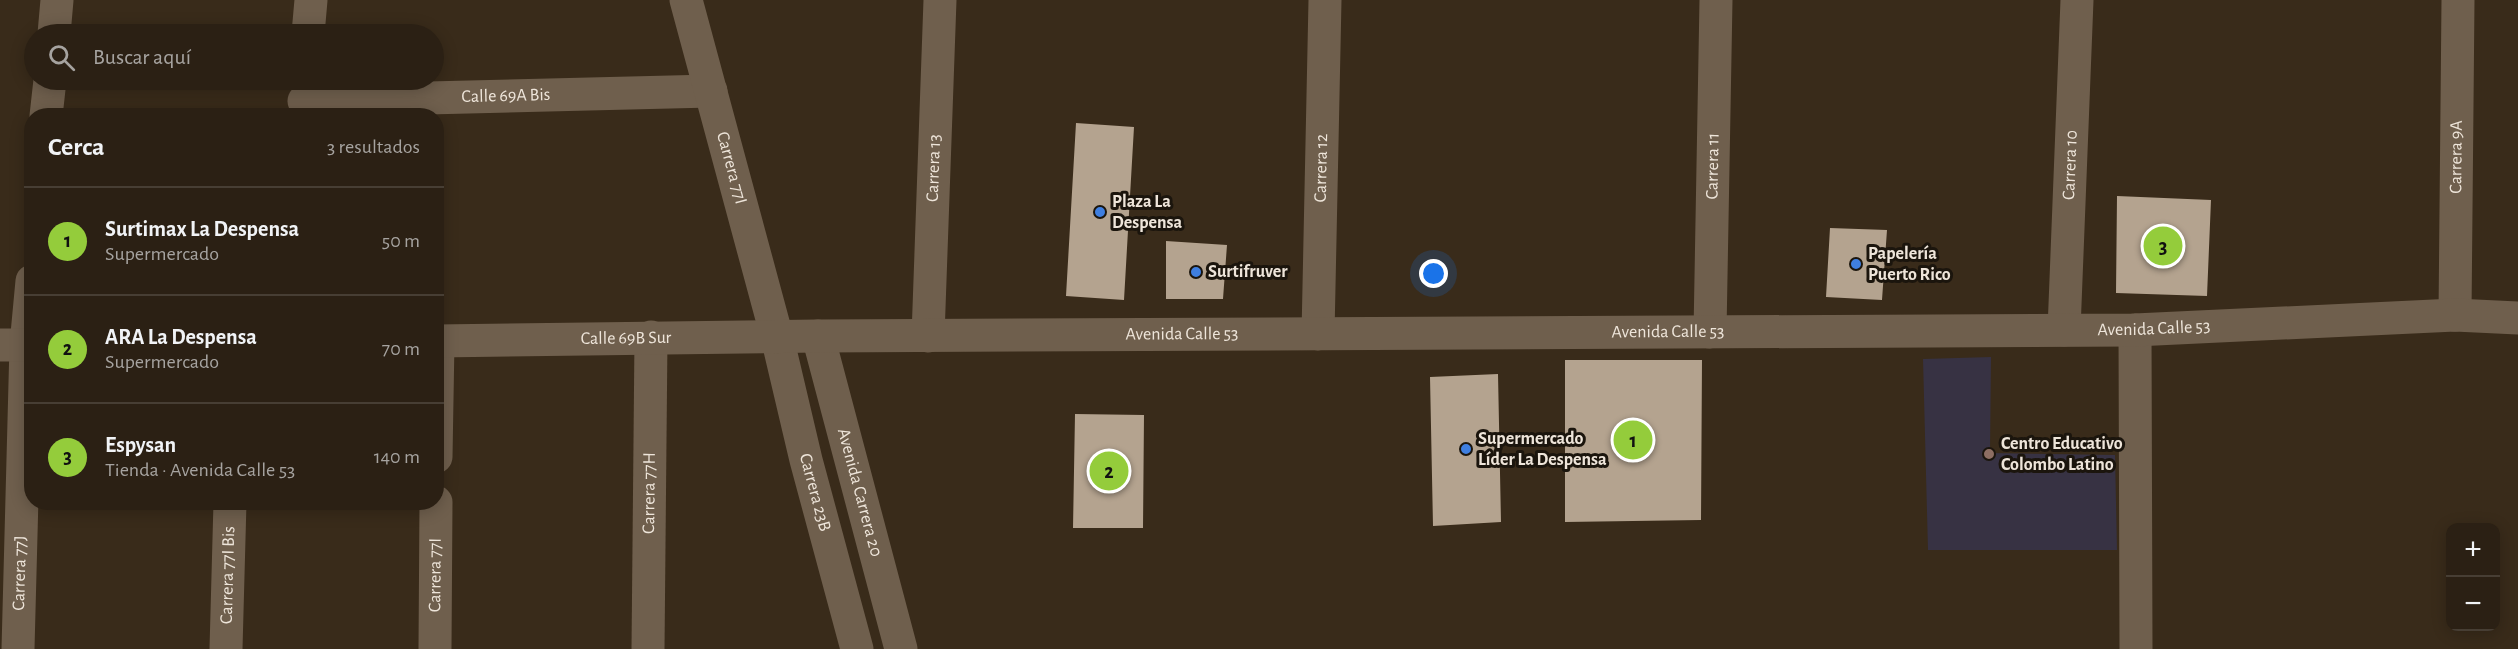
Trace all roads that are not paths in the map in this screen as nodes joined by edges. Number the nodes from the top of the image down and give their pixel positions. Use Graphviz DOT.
graph roads {
  1 [pos="57,0"];
  2 [pos="311,0"];
  3 [pos="686,0"];
  4 [pos="940,0"];
  5 [pos="1325,0"];
  6 [pos="1716,0"];
  7 [pos="2077,0"];
  8 [pos="2458,0"];
  9 [pos="55,24"];
  10 [pos="309,24"];
  11 [pos="49,90"];
  12 [pos="711,91"];
  13 [pos="304,99"];
  14 [pos="47,108"];
  15 [pos="2455,315"];
  16 [pos="2518,318"];
  17 [pos="24,320"];
  18 [pos="2064,330"];
  19 [pos="2135,330"];
  20 [pos="1710,332"];
  21 [pos="1318,334"];
  22 [pos="818,336"];
  23 [pos="928,336"];
  24 [pos="651,337"];
  25 [pos="777,337"];
  26 [pos="444,341"];
  27 [pos="19,345"];
  28 [pos="230,510"];
  29 [pos="436,510"];
  30 [pos="18,649"];
  31 [pos="226,649"];
  32 [pos="435,649"];
  33 [pos="648,649"];
  34 [pos="857,649"];
  35 [pos="901,649"];
  36 [pos="2136,649"];
  1 -- 9 [label="street"];
  2 -- 10 [label="street"];
  3 -- 12 [label="street, Carrera 77I"];
  4 -- 23 [label="street, Carrera 13"];
  5 -- 21 [label="street, Carrera 12"];
  6 -- 20 [label="street, Carrera 11"];
  7 -- 18 [label="street, Carrera 10"];
  8 -- 15 [label="street, Carrera 9A"];
  11 -- 14 [label="street"];
  12 -- 13 [label="street, Calle 69A Bis"];
  12 -- 25 [label="street, Carrera 77I"];
  15 -- 16 [label="street, Avenida Calle 53"];
  15 -- 19 [label="street, Avenida Calle 53"];
  17 -- 27 [label="street, Carrera 77J"];
  18 -- 19 [label="street, Avenida Calle 53"];
  18 -- 20 [label="street, Avenida Calle 53"];
  19 -- 36 [label="street"];
  20 -- 21 [label="street, Avenida Calle 53"];
  21 -- 23 [label="street, Avenida Calle 53"];
  22 -- 23 [label="street, Avenida Calle 53"];
  22 -- 25 [label="street, Calle 69B Sur"];
  22 -- 35 [label="street, Avenida Carrera 20"];
  24 -- 25 [label="street, Calle 69B Sur"];
  24 -- 26 [label="street, Calle 69B Sur"];
  24 -- 33 [label="street, Carrera 77H"];
  25 -- 34 [label="street, Carrera 23B"];
  27 -- 30 [label="street, Carrera 77J"];
  28 -- 31 [label="street, Carrera 77I Bis"];
  29 -- 32 [label="street, Carrera 77I"];
}
